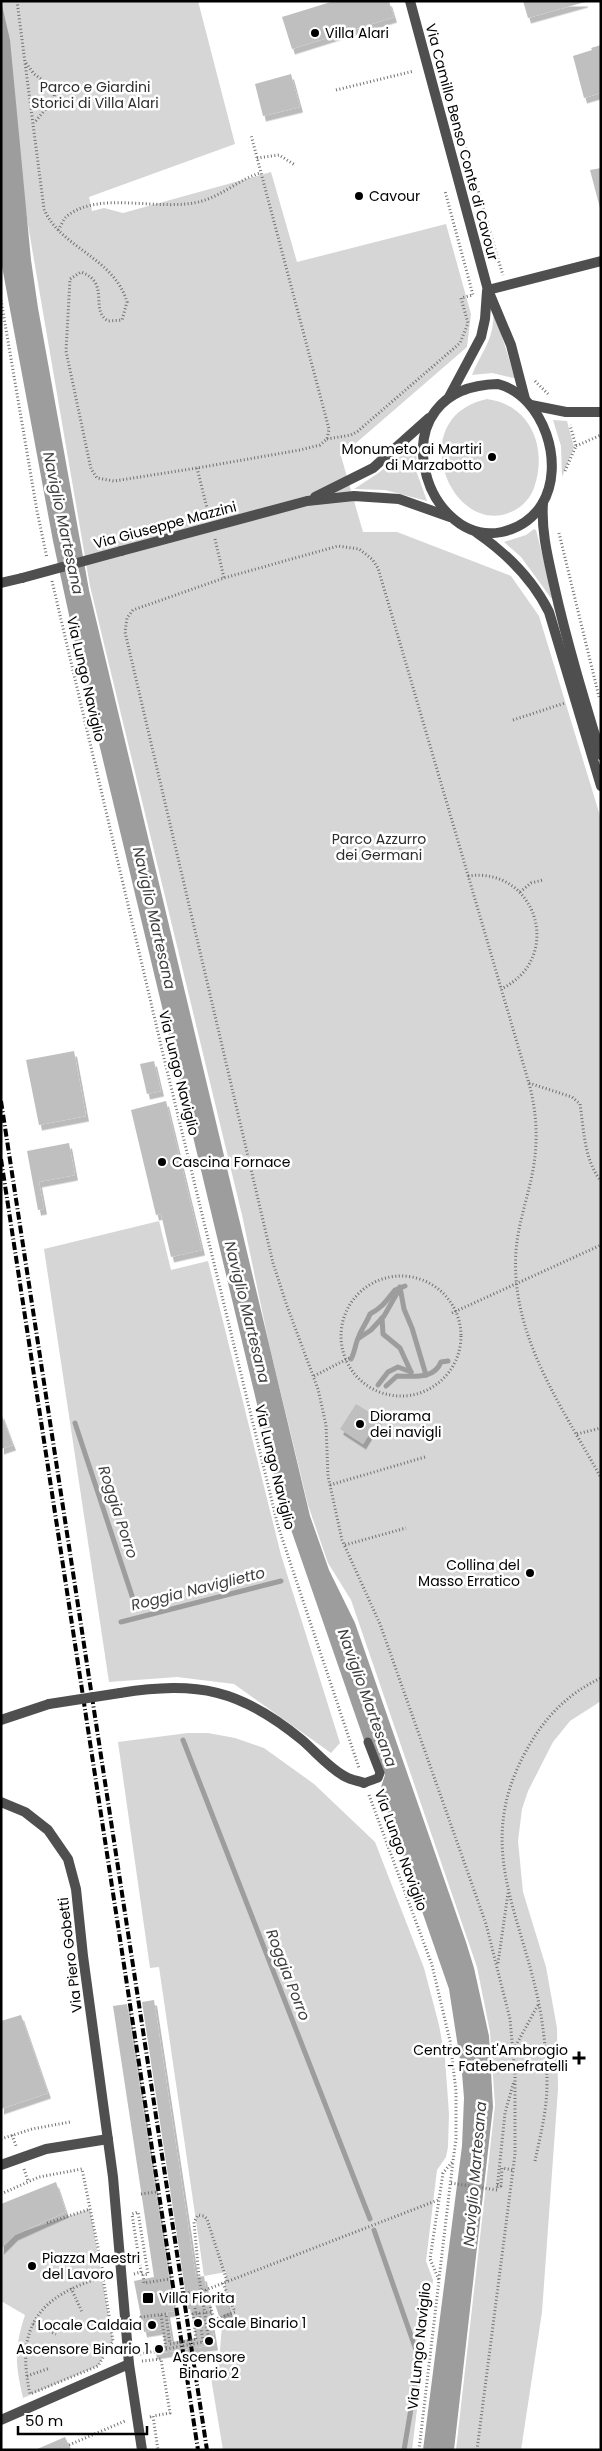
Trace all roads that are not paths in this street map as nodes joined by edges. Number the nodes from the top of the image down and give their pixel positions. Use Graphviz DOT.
graph roads {
  1 [pos="410,1"];
  2 [pos="601,262"];
  3 [pos="488,290"];
  4 [pos="449,397"];
  5 [pos="528,402"];
  6 [pos="601,412"];
  7 [pos="433,414"];
  8 [pos="307,501"];
  9 [pos="543,502"];
  10 [pos="454,518"];
  11 [pos="472,529"];
  12 [pos="1,583"];
  13 [pos="601,755"];
  14 [pos="601,786"];
  15 [pos="1,1720"];
  16 [pos="368,1742"];
  17 [pos="364,1783"];
  18 [pos="1,1802"];
  19 [pos="108,2139"];
  20 [pos="1,2165"];
  21 [pos="128,2364"];
  22 [pos="1,2420"];
  23 [pos="142,2450"];
  1 -- 3 [label="street, Via Camillo Benso Conte di Cavour"];
  2 -- 3 [label="street"];
  3 -- 4 [label="street, Via Camillo Benso Conte di Cavour"];
  3 -- 5 [label="street, Via Camillo Benso Conte di Cavour"];
  4 -- 5 [label="street"];
  4 -- 7 [label="street"];
  5 -- 6 [label="street"];
  5 -- 9 [label="street"];
  7 -- 8 [label="street, Via Giuseppe Mazzini"];
  7 -- 10 [label="street"];
  8 -- 10 [label="street, Via Giuseppe Mazzini"];
  8 -- 12 [label="street, Via Giuseppe Mazzini, bridge"];
  9 -- 11 [label="street"];
  9 -- 13 [label="street"];
  10 -- 11 [label="street"];
  11 -- 14 [label="street"];
  15 -- 17 [label="street, bridge"];
  16 -- 17 [label="lane"];
  18 -- 19 [label="street, Via Piero Gobetti"];
  19 -- 20 [label="street"];
  19 -- 21 [label="street, Via Piero Gobetti"];
  21 -- 22 [label="street"];
  21 -- 23 [label="street, Via Piero Gobetti"];
}
